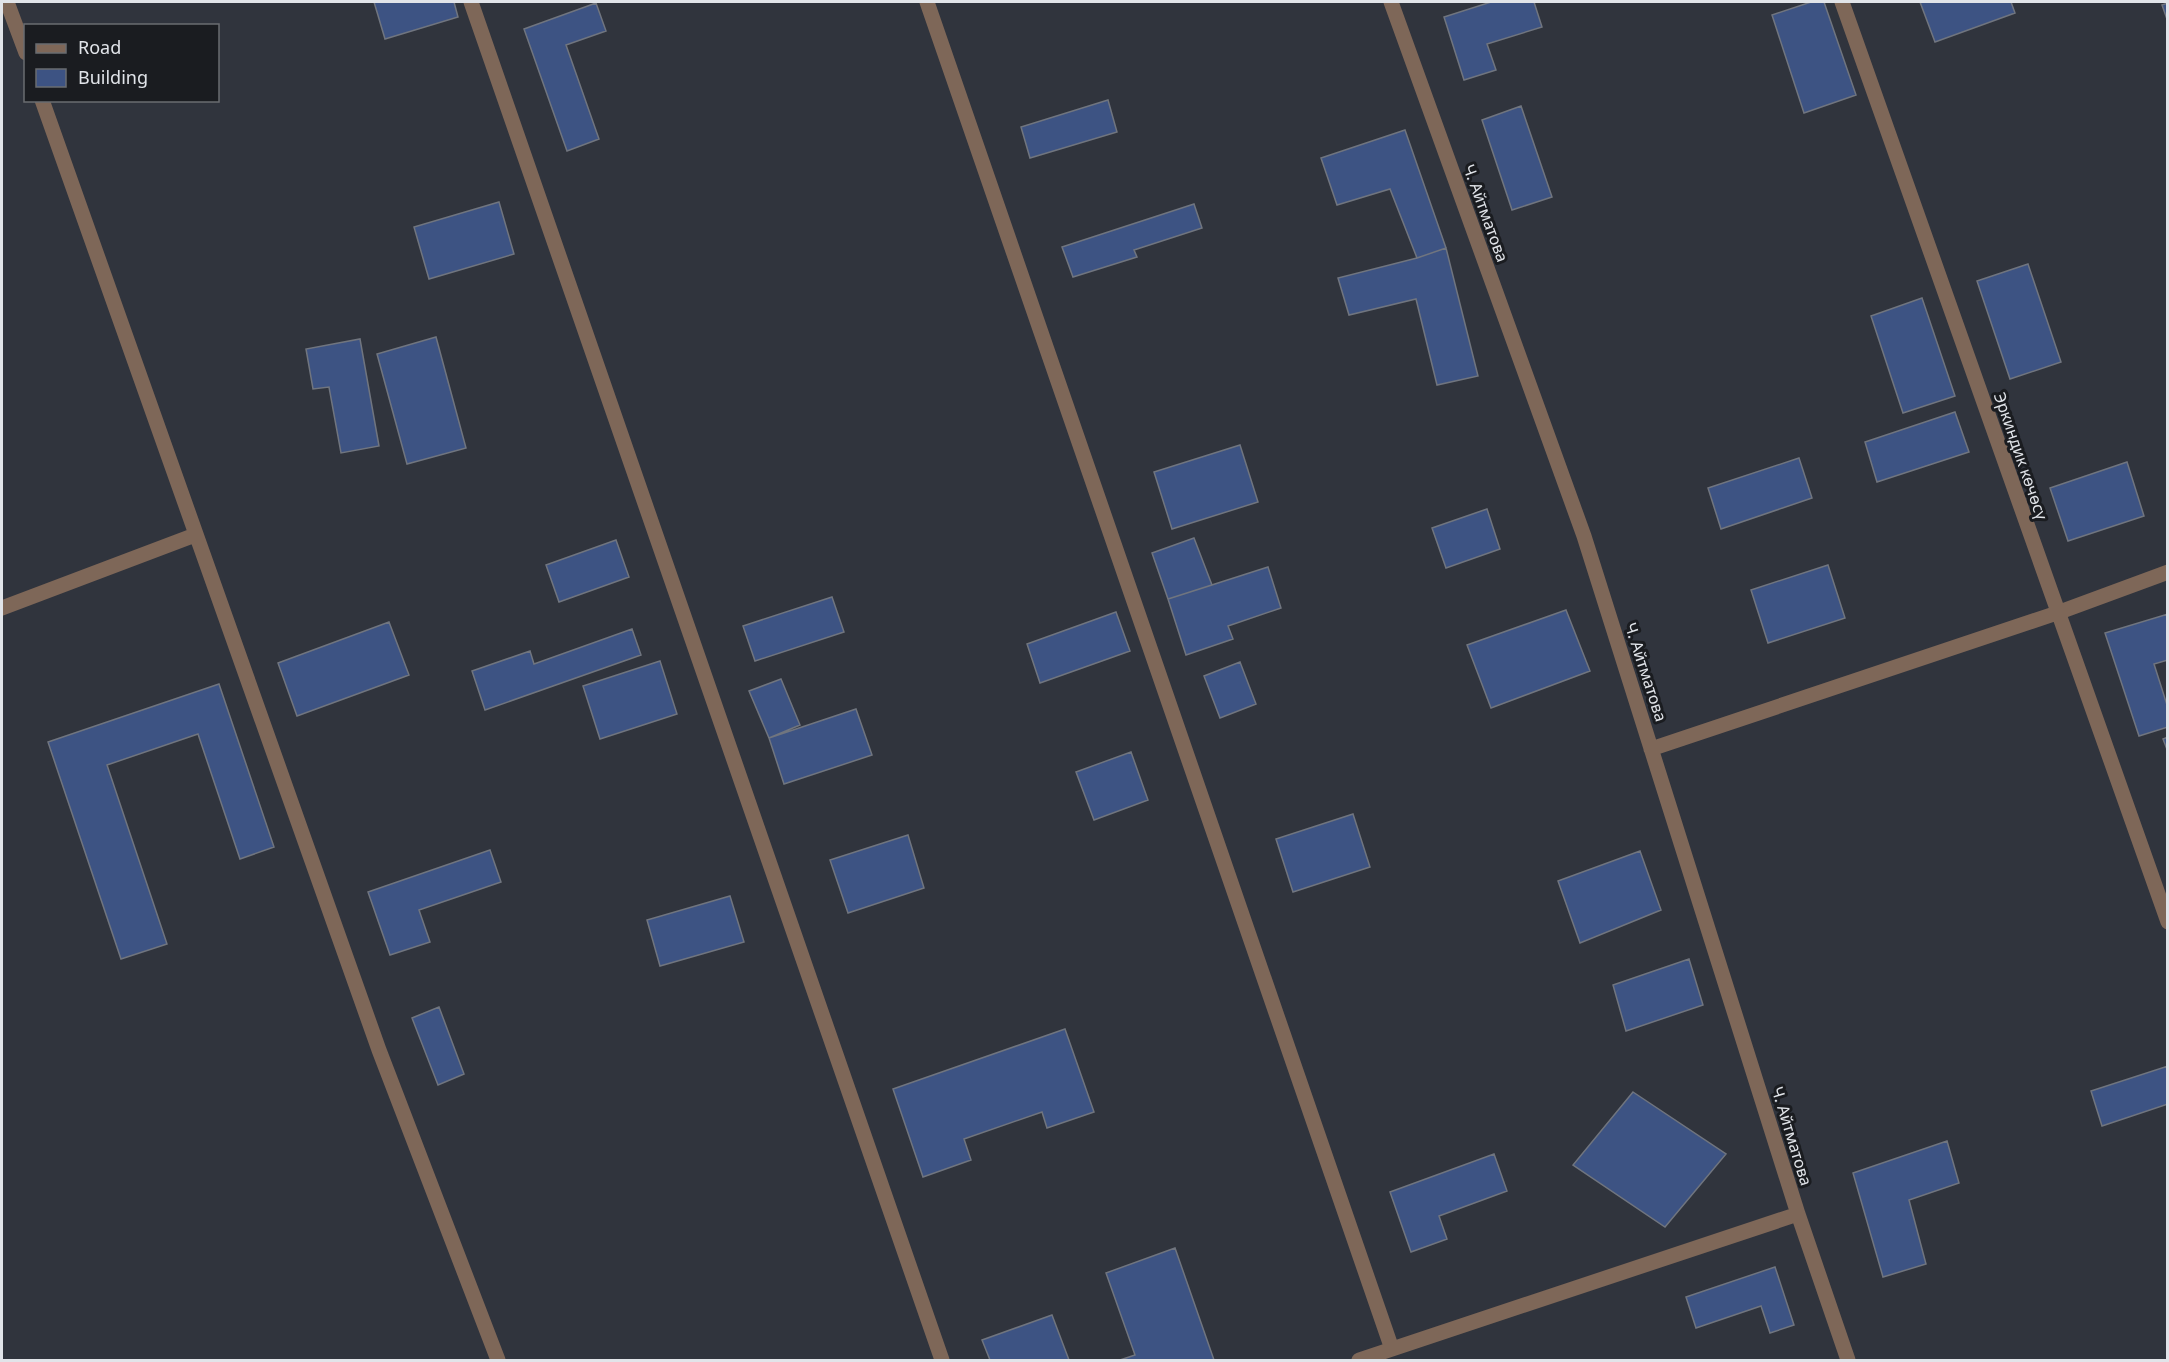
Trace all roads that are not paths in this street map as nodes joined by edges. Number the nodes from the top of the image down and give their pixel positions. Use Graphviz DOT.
graph roads {
  1 [pos="7,2"];
  2 [pos="471,2"];
  3 [pos="927,2"];
  4 [pos="1391,2"];
  5 [pos="1842,2"];
  6 [pos="24,48"];
  7 [pos="43,102"];
  8 [pos="195,535"];
  9 [pos="2168,572"];
  10 [pos="2,608"];
  11 [pos="2057,612"];
  12 [pos="1651,749"];
  13 [pos="2168,922"];
  14 [pos="1798,1214"];
  15 [pos="1392,1349"];
  16 [pos="498,1360"];
  17 [pos="942,1360"];
  18 [pos="1359,1360"];
  19 [pos="1848,1360"];
  1 -- 6 [label="street"];
  2 -- 17 [label="street"];
  3 -- 15 [label="street"];
  4 -- 12 [label="street, Ч. Айтматова"];
  5 -- 11 [label="street, Эркиндик көчөсү"];
  7 -- 8 [label="street"];
  8 -- 10 [label="street"];
  8 -- 16 [label="street"];
  9 -- 11 [label="street"];
  11 -- 12 [label="street"];
  11 -- 13 [label="street, Эркиндик көчөсү"];
  12 -- 14 [label="street, Ч. Айтматова"];
  14 -- 15 [label="street"];
  14 -- 19 [label="street, Ч. Айтматова"];
  15 -- 18 [label="street"];
}
